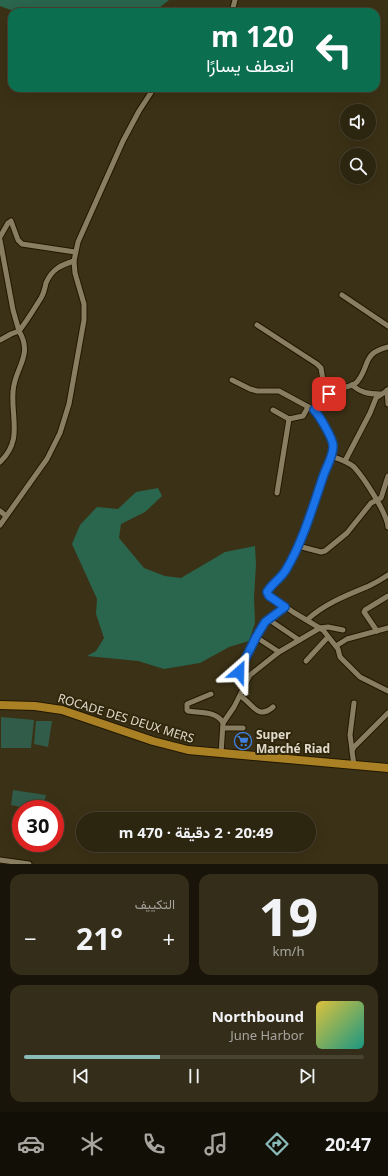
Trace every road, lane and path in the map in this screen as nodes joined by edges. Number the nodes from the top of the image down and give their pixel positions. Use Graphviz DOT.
graph roads {
  1 [pos="151,92"];
  2 [pos="0,238"];
  3 [pos="75,252"];
  4 [pos="74,261"];
  5 [pos="342,295"];
  6 [pos="257,325"];
  7 [pos="388,326"];
  8 [pos="19,331"];
  9 [pos="0,340"];
  10 [pos="388,347"];
  11 [pos="232,380"];
  12 [pos="352,385"];
  13 [pos="387,390"];
  14 [pos="380,394"];
  15 [pos="326,398"];
  16 [pos="388,404"];
  17 [pos="308,407"];
  18 [pos="273,410"];
  19 [pos="314,410"];
  20 [pos="289,419"];
  21 [pos="331,456"];
  22 [pos="345,461"];
  23 [pos="0,462"];
  24 [pos="388,476"];
  25 [pos="277,493"];
  26 [pos="376,500"];
  27 [pos="0,511"];
  28 [pos="6,516"];
  29 [pos="0,525"];
  30 [pos="388,527"];
  31 [pos="298,546"];
  32 [pos="388,575"];
  33 [pos="388,596"];
  34 [pos="285,607"];
  35 [pos="268,619"];
  36 [pos="307,620"];
  37 [pos="320,628"];
  38 [pos="388,628"];
  39 [pos="343,630"];
  40 [pos="377,630"];
  41 [pos="256,637"];
  42 [pos="328,637"];
  43 [pos="299,640"];
  44 [pos="336,646"];
  45 [pos="279,652"];
  46 [pos="306,661"];
  47 [pos="248,680"];
  48 [pos="388,691"];
  49 [pos="211,694"];
  50 [pos="240,696"];
  51 [pos="354,703"];
  52 [pos="0,705"];
  53 [pos="273,707"];
  54 [pos="388,713"];
  55 [pos="223,726"];
  56 [pos="243,728"];
  57 [pos="352,751"];
  58 [pos="221,754"];
  59 [pos="354,765"];
  60 [pos="388,768"];
  61 [pos="0,860"];
  62 [pos="29,864"];
  1 -- 3 [label="street"];
  2 -- 3 [label="street"];
  2 -- 8 [label="street"];
  3 -- 4 [label="street"];
  4 -- 8 [label="street"];
  4 -- 28 [label="street"];
  5 -- 7 [label="street"];
  6 -- 15 [label="street"];
  8 -- 9 [label="street"];
  8 -- 23 [label="street"];
  10 -- 12 [label="street"];
  11 -- 17 [label="street"];
  12 -- 14 [label="street"];
  12 -- 15 [label="street"];
  13 -- 14 [label="street"];
  13 -- 16 [label="street"];
  14 -- 22 [label="street"];
  15 -- 19 [label="street"];
  17 -- 19 [label="street"];
  17 -- 20 [label="street"];
  18 -- 20 [label="street"];
  19 -- 21 [label="street"];
  20 -- 25 [label="street"];
  21 -- 22 [label="street"];
  21 -- 31 [label="street"];
  22 -- 26 [label="street"];
  24 -- 26 [label="street"];
  26 -- 30 [label="street"];
  26 -- 31 [label="street"];
  27 -- 28 [label="street"];
  28 -- 29 [label="street"];
  31 -- 34 [label="street"];
  32 -- 36 [label="street"];
  33 -- 40 [label="street"];
  34 -- 35 [label="street"];
  34 -- 36 [label="street"];
  35 -- 41 [label="street"];
  35 -- 43 [label="street"];
  36 -- 37 [label="street"];
  37 -- 39 [label="street"];
  37 -- 42 [label="street"];
  37 -- 43 [label="street"];
  38 -- 40 [label="street"];
  40 -- 44 [label="street"];
  41 -- 45 [label="street"];
  41 -- 47 [label="street"];
  42 -- 44 [label="street"];
  42 -- 46 [label="street"];
  43 -- 45 [label="street"];
  44 -- 48 [label="street"];
  45 -- 47 [label="street"];
  47 -- 50 [label="street"];
  49 -- 55 [label="street"];
  50 -- 53 [label="street"];
  50 -- 55 [label="street"];
  51 -- 57 [label="street"];
  52 -- 58 [label="highway, ROCADE DES DEUX MERS"];
  54 -- 57 [label="street"];
  55 -- 56 [label="street"];
  55 -- 58 [label="street"];
  57 -- 59 [label="street"];
  58 -- 59 [label="highway, ROCADE DES DEUX MERS"];
  59 -- 60 [label="highway, ROCADE DES DEUX MERS"];
  61 -- 62 [label="street"];
}
